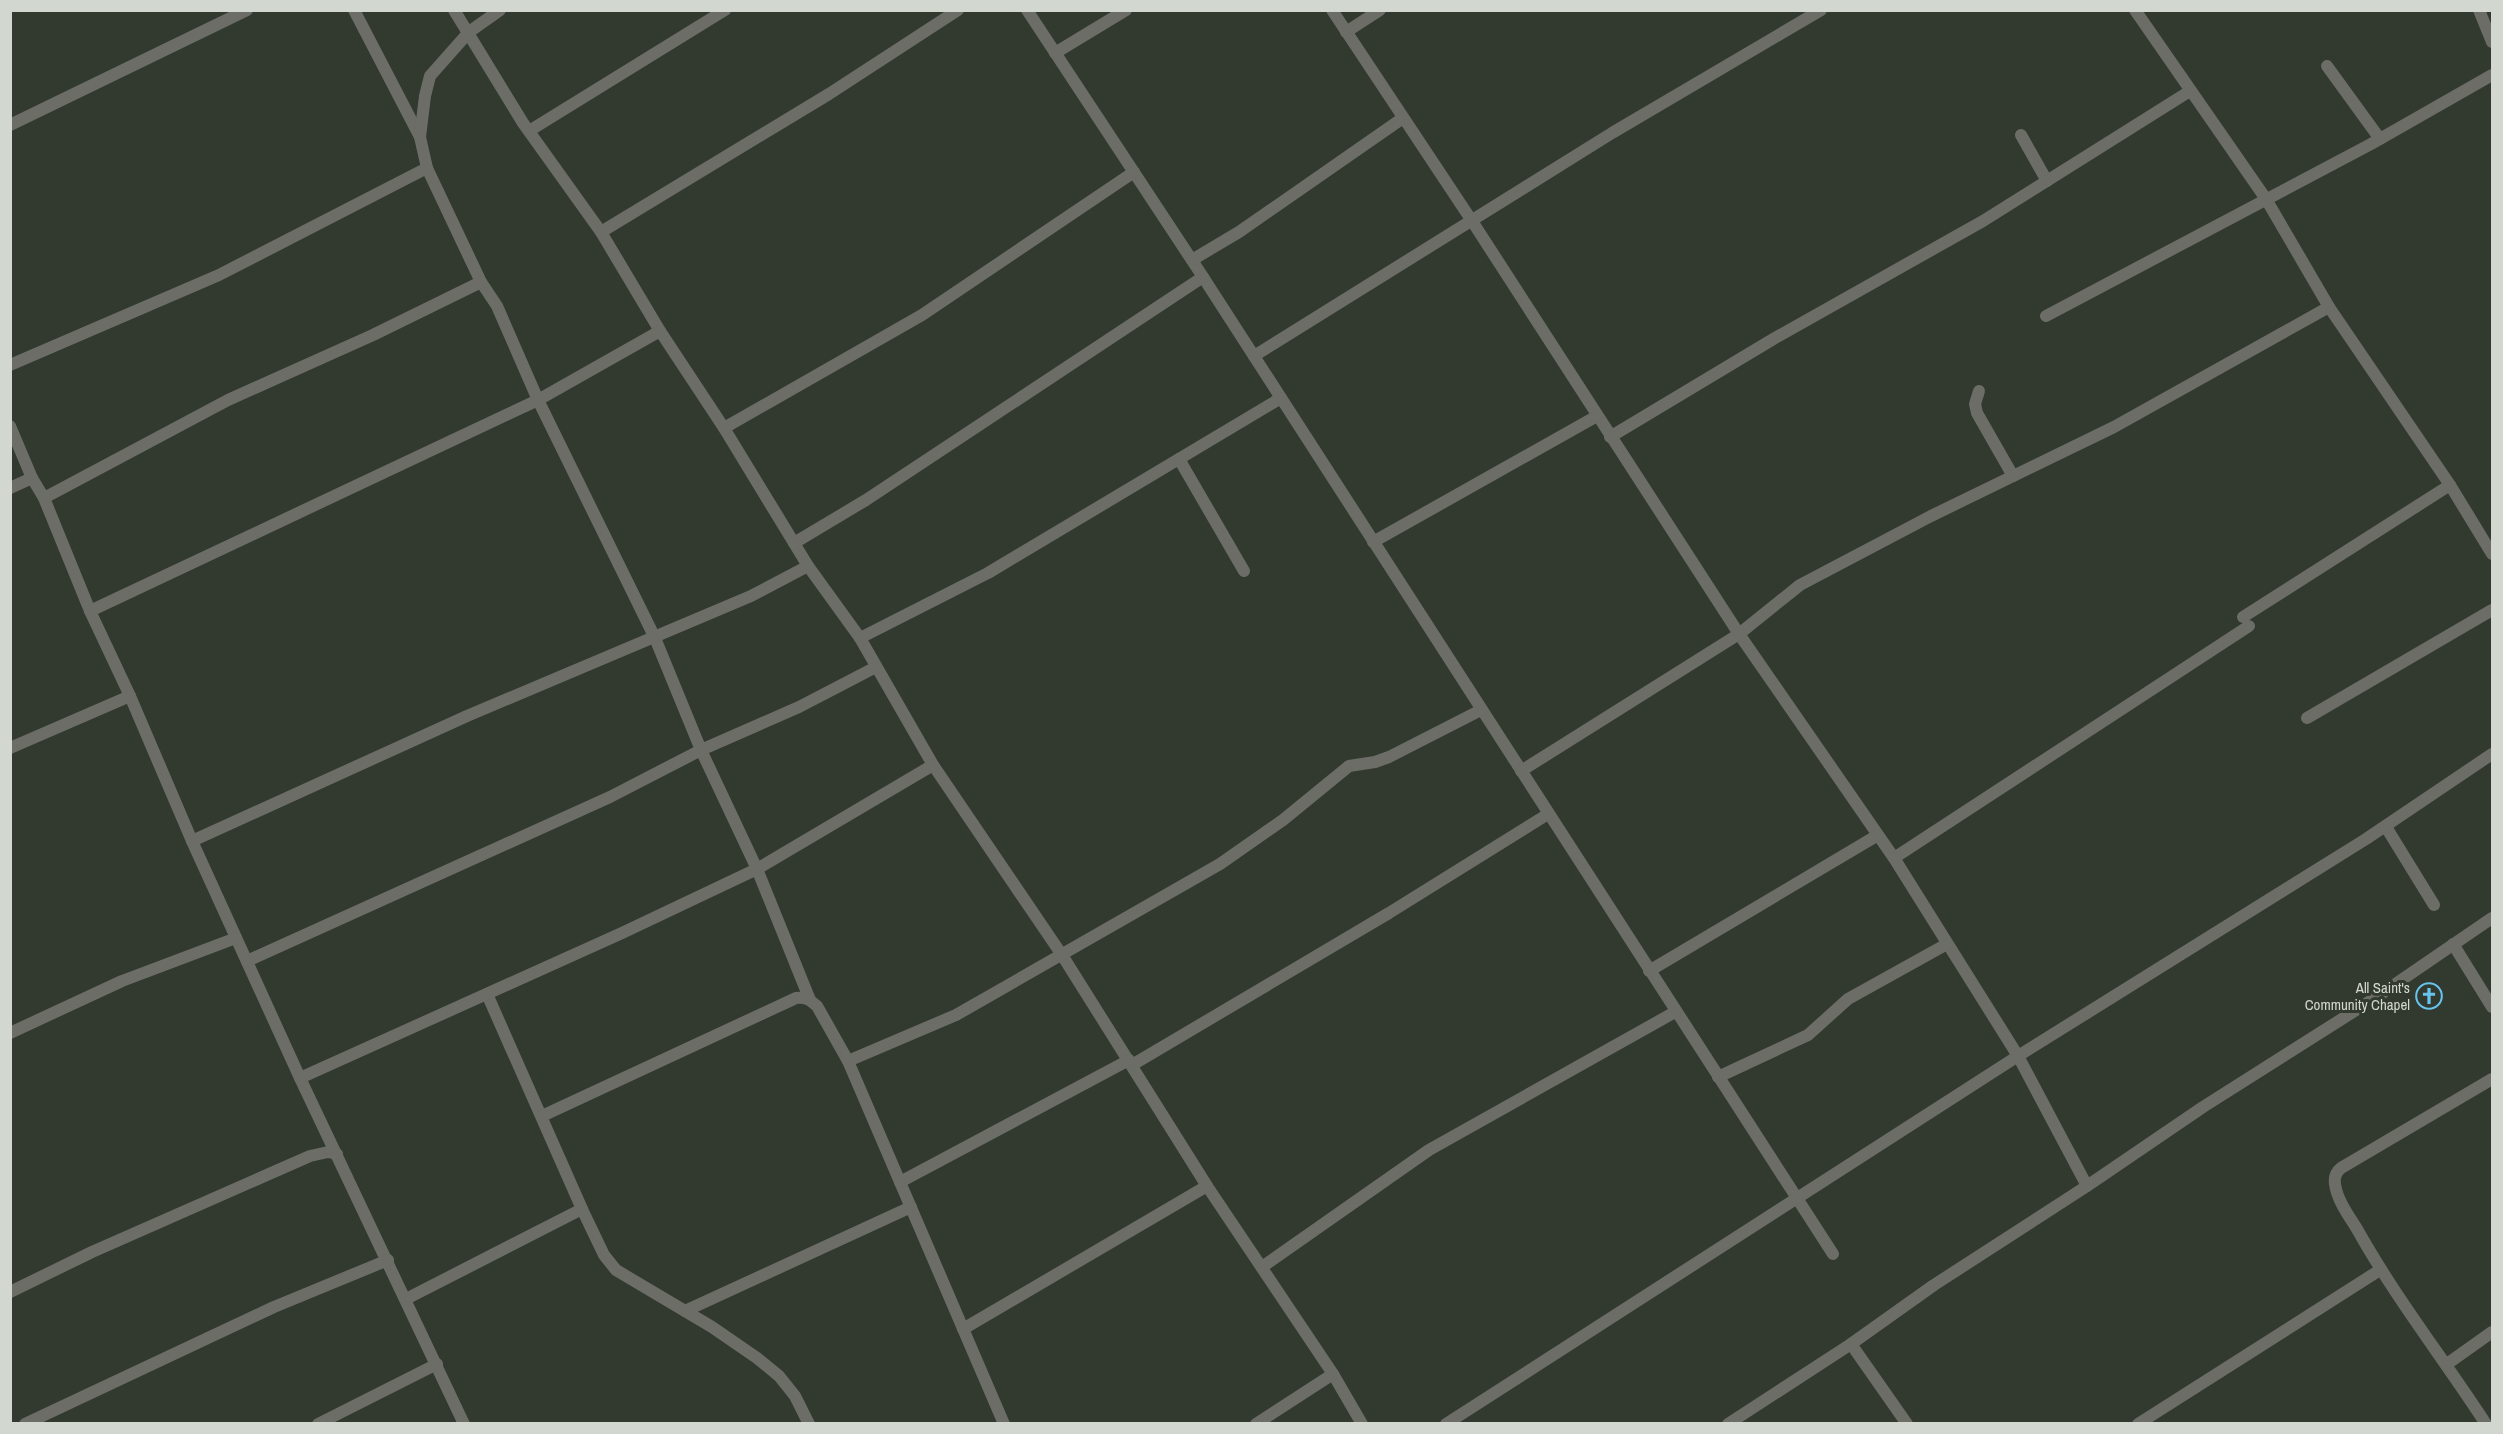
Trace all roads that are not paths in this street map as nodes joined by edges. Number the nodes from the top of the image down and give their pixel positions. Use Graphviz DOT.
graph roads {
  1 [pos="247,10"];
  2 [pos="354,10"];
  3 [pos="454,10"];
  4 [pos="500,10"];
  5 [pos="725,10"];
  6 [pos="958,10"];
  7 [pos="1027,10"];
  8 [pos="1126,10"];
  9 [pos="1332,10"];
  10 [pos="1380,10"];
  11 [pos="1821,10"];
  12 [pos="2134,10"];
  13 [pos="2479,10"];
  14 [pos="469,32"];
  15 [pos="1346,32"];
  16 [pos="2493,42"];
  17 [pos="1055,53"];
  18 [pos="2327,66"];
  19 [pos="2493,75"];
  20 [pos="2190,91"];
  21 [pos="1403,118"];
  22 [pos="10,125"];
  23 [pos="529,131"];
  24 [pos="2021,135"];
  25 [pos="420,137"];
  26 [pos="2380,139"];
  27 [pos="427,168"];
  28 [pos="1134,172"];
  29 [pos="2048,181"];
  30 [pos="2266,199"];
  31 [pos="1472,221"];
  32 [pos="601,232"];
  33 [pos="1192,260"];
  34 [pos="1203,277"];
  35 [pos="481,282"];
  36 [pos="2329,307"];
  37 [pos="2046,316"];
  38 [pos="660,331"];
  39 [pos="1254,356"];
  40 [pos="10,365"];
  41 [pos="1979,391"];
  42 [pos="1281,398"];
  43 [pos="538,400"];
  44 [pos="1597,416"];
  45 [pos="10,426"];
  46 [pos="724,428"];
  47 [pos="1610,437"];
  48 [pos="1179,459"];
  49 [pos="2013,476"];
  50 [pos="32,478"];
  51 [pos="2450,485"];
  52 [pos="10,488"];
  53 [pos="44,498"];
  54 [pos="1373,542"];
  55 [pos="794,543"];
  56 [pos="2493,554"];
  57 [pos="808,566"];
  58 [pos="1244,571"];
  59 [pos="2493,610"];
  60 [pos="90,611"];
  61 [pos="1739,634"];
  62 [pos="655,638"];
  63 [pos="860,638"];
  64 [pos="876,667"];
  65 [pos="130,696"];
  66 [pos="1481,710"];
  67 [pos="2307,718"];
  68 [pos="10,748"];
  69 [pos="700,750"];
  70 [pos="2493,754"];
  71 [pos="933,765"];
  72 [pos="1521,771"];
  73 [pos="1548,814"];
  74 [pos="2385,827"];
  75 [pos="1878,835"];
  76 [pos="192,841"];
  77 [pos="1894,858"];
  78 [pos="757,869"];
  79 [pos="2434,905"];
  80 [pos="2493,918"];
  81 [pos="236,938"];
  82 [pos="1947,944"];
  83 [pos="2453,944"];
  84 [pos="1062,955"];
  85 [pos="247,961"];
  86 [pos="1649,970"];
  87 [pos="487,994"];
  88 [pos="810,1000"];
  89 [pos="2493,1007"];
  90 [pos="1675,1011"];
  91 [pos="10,1033"];
  92 [pos="2018,1056"];
  93 [pos="848,1061"];
  94 [pos="1130,1063"];
  95 [pos="1718,1077"];
  96 [pos="300,1078"];
  97 [pos="2493,1079"];
  98 [pos="542,1116"];
  99 [pos="337,1154"];
  100 [pos="900,1182"];
  101 [pos="1207,1186"];
  102 [pos="2087,1186"];
  103 [pos="1798,1197"];
  104 [pos="911,1207"];
  105 [pos="582,1209"];
  106 [pos="1833,1254"];
  107 [pos="388,1260"];
  108 [pos="1262,1267"];
  109 [pos="2380,1270"];
  110 [pos="10,1292"];
  111 [pos="406,1299"];
  112 [pos="686,1311"];
  113 [pos="963,1329"];
  114 [pos="2493,1332"];
  115 [pos="1851,1344"];
  116 [pos="437,1364"];
  117 [pos="2447,1364"];
  118 [pos="1333,1374"];
  119 [pos="25,1424"];
  120 [pos="318,1424"];
  121 [pos="464,1424"];
  122 [pos="809,1424"];
  123 [pos="1004,1424"];
  124 [pos="1256,1424"];
  125 [pos="1362,1424"];
  126 [pos="1446,1424"];
  127 [pos="1728,1424"];
  128 [pos="1907,1424"];
  129 [pos="2138,1424"];
  130 [pos="2486,1424"];
  1 -- 22 [label="street"];
  2 -- 25 [label="street"];
  3 -- 14 [label="street"];
  4 -- 14 [label="street"];
  5 -- 23 [label="street"];
  6 -- 32 [label="street"];
  7 -- 17 [label="street"];
  8 -- 17 [label="street"];
  9 -- 15 [label="street"];
  10 -- 15 [label="street"];
  11 -- 31 [label="street"];
  12 -- 20 [label="street"];
  13 -- 16 [label="street"];
  14 -- 23 [label="street"];
  14 -- 25 [label="street"];
  15 -- 21 [label="street"];
  17 -- 28 [label="street"];
  18 -- 26 [label="street"];
  19 -- 26 [label="street"];
  20 -- 29 [label="street"];
  20 -- 30 [label="street"];
  21 -- 31 [label="street"];
  21 -- 33 [label="street"];
  23 -- 32 [label="street"];
  24 -- 29 [label="street"];
  25 -- 27 [label="street"];
  26 -- 30 [label="street"];
  27 -- 35 [label="street"];
  27 -- 40 [label="street"];
  28 -- 33 [label="street"];
  28 -- 46 [label="street"];
  29 -- 47 [label="street"];
  30 -- 36 [label="street"];
  30 -- 37 [label="street"];
  31 -- 39 [label="street"];
  31 -- 44 [label="street"];
  32 -- 38 [label="street"];
  33 -- 34 [label="street"];
  34 -- 39 [label="street"];
  34 -- 55 [label="street"];
  35 -- 43 [label="street"];
  35 -- 53 [label="street"];
  36 -- 49 [label="street"];
  36 -- 51 [label="street"];
  38 -- 43 [label="street"];
  38 -- 46 [label="street"];
  39 -- 42 [label="street"];
  41 -- 49 [label="street"];
  42 -- 48 [label="street"];
  42 -- 54 [label="street"];
  43 -- 60 [label="street"];
  43 -- 62 [label="street"];
  44 -- 47 [label="street"];
  44 -- 54 [label="street"];
  45 -- 50 [label="street"];
  46 -- 55 [label="street"];
  47 -- 61 [label="street"];
  48 -- 58 [label="street"];
  48 -- 63 [label="street"];
  49 -- 61 [label="street"];
  50 -- 52 [label="street"];
  50 -- 53 [label="street"];
  51 -- 56 [label="street"];
  51 -- 77 [label="street"];
  53 -- 60 [label="street"];
  54 -- 66 [label="street"];
  55 -- 57 [label="street"];
  57 -- 62 [label="street"];
  57 -- 63 [label="street"];
  59 -- 67 [label="street"];
  60 -- 65 [label="street"];
  61 -- 72 [label="street"];
  61 -- 75 [label="street"];
  62 -- 69 [label="street"];
  62 -- 76 [label="street"];
  63 -- 64 [label="street"];
  64 -- 69 [label="street"];
  64 -- 71 [label="street"];
  65 -- 68 [label="street"];
  65 -- 76 [label="street"];
  66 -- 72 [label="street"];
  66 -- 84 [label="street"];
  69 -- 78 [label="street"];
  69 -- 85 [label="street"];
  70 -- 74 [label="street"];
  71 -- 78 [label="street"];
  71 -- 84 [label="street"];
  72 -- 73 [label="street"];
  73 -- 86 [label="street"];
  73 -- 94 [label="street"];
  74 -- 79 [label="street"];
  74 -- 92 [label="street"];
  75 -- 77 [label="street"];
  75 -- 86 [label="street"];
  76 -- 81 [label="street"];
  77 -- 82 [label="street"];
  78 -- 87 [label="street"];
  78 -- 88 [label="street"];
  80 -- 83 [label="street"];
  81 -- 85 [label="street"];
  81 -- 91 [label="street"];
  82 -- 92 [label="street"];
  82 -- 95 [label="street"];
  83 -- 89 [label="street"];
  83 -- 102 [label="street"];
  84 -- 93 [label="street"];
  84 -- 94 [label="street"];
  85 -- 96 [label="street"];
  86 -- 90 [label="street"];
  87 -- 96 [label="street"];
  87 -- 98 [label="street"];
  88 -- 93 [label="street"];
  88 -- 98 [label="street"];
  90 -- 95 [label="street"];
  90 -- 108 [label="street"];
  92 -- 102 [label="street"];
  92 -- 103 [label="street"];
  93 -- 100 [label="street"];
  94 -- 100 [label="street"];
  94 -- 101 [label="street"];
  95 -- 103 [label="street"];
  96 -- 99 [label="street"];
  97 -- 109 [label="street"];
  98 -- 105 [label="street"];
  99 -- 107 [label="street"];
  99 -- 110 [label="street"];
  100 -- 104 [label="street"];
  101 -- 108 [label="street"];
  101 -- 113 [label="street"];
  102 -- 115 [label="street"];
  103 -- 106 [label="street"];
  103 -- 126 [label="street"];
  104 -- 112 [label="street"];
  104 -- 113 [label="street"];
  105 -- 111 [label="street"];
  105 -- 112 [label="street"];
  107 -- 111 [label="street"];
  107 -- 119 [label="street"];
  108 -- 118 [label="street"];
  109 -- 117 [label="street"];
  109 -- 129 [label="street"];
  111 -- 116 [label="street"];
  112 -- 122 [label="street"];
  113 -- 123 [label="street"];
  114 -- 117 [label="street"];
  115 -- 127 [label="street"];
  115 -- 128 [label="street"];
  116 -- 120 [label="street"];
  116 -- 121 [label="street"];
  117 -- 130 [label="street"];
  118 -- 124 [label="street"];
  118 -- 125 [label="street"];
}
